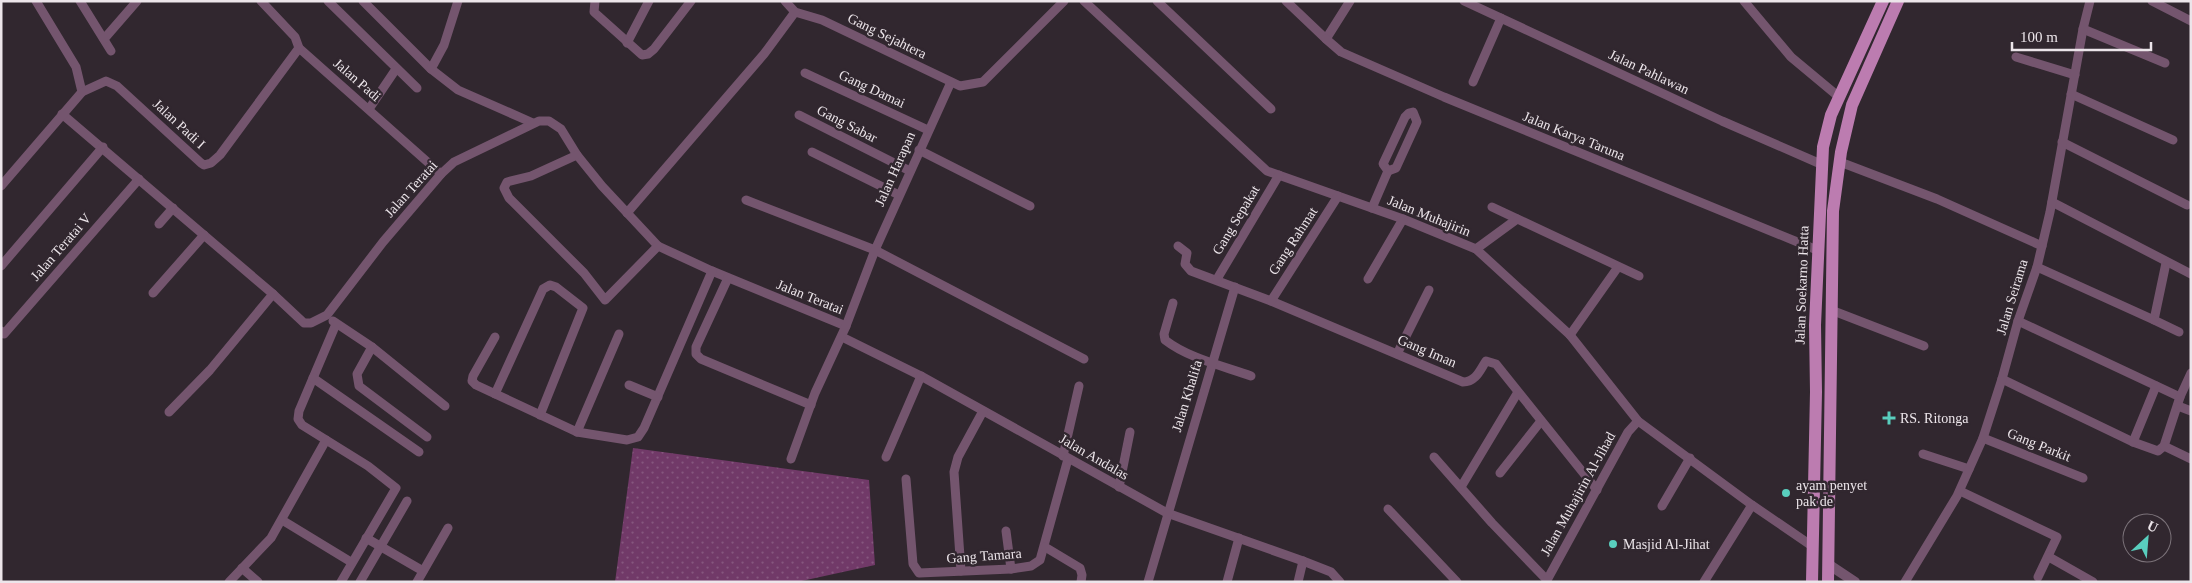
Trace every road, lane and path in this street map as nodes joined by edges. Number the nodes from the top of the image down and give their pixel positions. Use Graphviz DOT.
graph roads {
  1 [pos="36,1"];
  2 [pos="80,1"];
  3 [pos="261,1"];
  4 [pos="328,1"];
  5 [pos="363,1"];
  6 [pos="458,1"];
  7 [pos="595,1"];
  8 [pos="649,1"];
  9 [pos="691,1"];
  10 [pos="785,1"];
  11 [pos="1064,1"];
  12 [pos="1084,1"];
  13 [pos="1158,1"];
  14 [pos="1286,1"];
  15 [pos="1350,1"];
  16 [pos="1464,1"];
  17 [pos="1744,1"];
  18 [pos="1883,1"];
  19 [pos="1898,1"];
  20 [pos="2090,1"];
  21 [pos="2152,1"];
  22 [pos="133,3"];
  23 [pos="795,12"];
  24 [pos="1501,18"];
  25 [pos="2191,21"];
  26 [pos="2083,29"];
  27 [pos="104,39"];
  28 [pos="1326,39"];
  29 [pos="627,43"];
  30 [pos="299,48"];
  31 [pos="111,51"];
  32 [pos="2016,57"];
  33 [pos="2165,62"];
  34 [pos="396,68"];
  35 [pos="431,69"];
  36 [pos="805,73"];
  37 [pos="2074,75"];
  38 [pos="951,82"];
  39 [pos="1472,82"];
  40 [pos="417,88"];
  41 [pos="82,92"];
  42 [pos="2071,94"];
  43 [pos="1839,97"];
  44 [pos="369,109"];
  45 [pos="1271,109"];
  46 [pos="62,114"];
  47 [pos="799,115"];
  48 [pos="533,123"];
  49 [pos="928,130"];
  50 [pos="2172,140"];
  51 [pos="2062,142"];
  52 [pos="103,147"];
  53 [pos="919,150"];
  54 [pos="812,152"];
  55 [pos="577,155"];
  56 [pos="1840,162"];
  57 [pos="1823,165"];
  58 [pos="910,171"];
  59 [pos="1388,171"];
  60 [pos="441,174"];
  61 [pos="1279,175"];
  62 [pos="139,179"];
  63 [pos="1,186"];
  64 [pos="899,195"];
  65 [pos="1338,196"];
  66 [pos="746,200"];
  67 [pos="2052,202"];
  68 [pos="2187,205"];
  69 [pos="1030,206"];
  70 [pos="1492,207"];
  71 [pos="173,208"];
  72 [pos="1372,208"];
  73 [pos="627,212"];
  74 [pos="1403,219"];
  75 [pos="1516,219"];
  76 [pos="158,224"];
  77 [pos="204,235"];
  78 [pos="658,246"];
  79 [pos="1178,246"];
  80 [pos="2042,246"];
  81 [pos="1476,249"];
  82 [pos="875,250"];
  83 [pos="1817,250"];
  84 [pos="2166,263"];
  85 [pos="1,266"];
  86 [pos="1618,266"];
  87 [pos="2037,267"];
  88 [pos="712,271"];
  89 [pos="2191,274"];
  90 [pos="1639,276"];
  91 [pos="728,278"];
  92 [pos="1217,279"];
  93 [pos="1368,279"];
  94 [pos="1235,287"];
  95 [pos="1429,290"];
  96 [pos="153,293"];
  97 [pos="273,294"];
  98 [pos="1271,301"];
  99 [pos="1173,303"];
  100 [pos="1831,310"];
  101 [pos="327,315"];
  102 [pos="2154,320"];
  103 [pos="2018,321"];
  104 [pos="336,324"];
  105 [pos="1814,325"];
  106 [pos="846,326"];
  107 [pos="1830,326"];
  108 [pos="2179,332"];
  109 [pos="2,333"];
  110 [pos="619,334"];
  111 [pos="1570,335"];
  112 [pos="495,337"];
  113 [pos="842,337"];
  114 [pos="1924,346"];
  115 [pos="372,348"];
  116 [pos="1397,354"];
  117 [pos="1084,359"];
  118 [pos="1212,362"];
  119 [pos="2191,373"];
  120 [pos="921,376"];
  121 [pos="1251,376"];
  122 [pos="314,378"];
  123 [pos="2002,379"];
  124 [pos="629,385"];
  125 [pos="1079,386"];
  126 [pos="2156,386"];
  127 [pos="1518,392"];
  128 [pos="495,394"];
  129 [pos="658,398"];
  130 [pos="2179,402"];
  131 [pos="811,405"];
  132 [pos="445,406"];
  133 [pos="983,410"];
  134 [pos="2191,411"];
  135 [pos="169,412"];
  136 [pos="540,415"];
  137 [pos="1541,421"];
  138 [pos="1638,421"];
  139 [pos="576,432"];
  140 [pos="1130,432"];
  141 [pos="428,437"];
  142 [pos="1983,438"];
  143 [pos="326,440"];
  144 [pos="2133,442"];
  145 [pos="2164,446"];
  146 [pos="419,452"];
  147 [pos="1924,454"];
  148 [pos="886,456"];
  149 [pos="1434,456"];
  150 [pos="1066,457"];
  151 [pos="1690,458"];
  152 [pos="790,459"];
  153 [pos="2191,459"];
  154 [pos="1969,469"];
  155 [pos="1500,473"];
  156 [pos="2084,478"];
  157 [pos="906,479"];
  158 [pos="1119,487"];
  159 [pos="1461,487"];
  160 [pos="1597,490"];
  161 [pos="1960,491"];
  162 [pos="407,501"];
  163 [pos="1752,505"];
  164 [pos="1662,506"];
  165 [pos="1388,509"];
  166 [pos="1167,513"];
  167 [pos="282,520"];
  168 [pos="448,528"];
  169 [pos="1006,531"];
  170 [pos="366,538"];
  171 [pos="1239,538"];
  172 [pos="381,546"];
  173 [pos="1812,546"];
  174 [pos="1045,547"];
  175 [pos="2049,558"];
  176 [pos="1303,561"];
  177 [pos="351,562"];
  178 [pos="1828,564"];
  179 [pos="242,568"];
  180 [pos="1011,569"];
  181 [pos="423,571"];
  182 [pos="960,571"];
  183 [pos="2038,577"];
  184 [pos="1546,581"];
  185 [pos="229,582"];
  186 [pos="258,582"];
  187 [pos="341,582"];
  188 [pos="360,582"];
  189 [pos="417,582"];
  190 [pos="1081,582"];
  191 [pos="1148,582"];
  192 [pos="1227,582"];
  193 [pos="1298,582"];
  194 [pos="1340,582"];
  195 [pos="1457,582"];
  196 [pos="1704,582"];
  197 [pos="1812,582"];
  198 [pos="1828,582"];
  199 [pos="1855,582"];
  200 [pos="1905,582"];
  201 [pos="2093,582"];
  1 -- 41 [label="street"];
  2 -- 27 [label="street"];
  3 -- 30 [label="street, Jalan Padi"];
  4 -- 34 [label="street"];
  5 -- 35 [label="street"];
  6 -- 35 [label="street"];
  7 -- 29 [label="street"];
  8 -- 29 [label="street"];
  9 -- 29 [label="street"];
  10 -- 23 [label="street"];
  11 -- 38 [label="street"];
  12 -- 61 [label="street, Jalan Muhajirin"];
  13 -- 45 [label="street"];
  14 -- 28 [label="street, Jalan Karya Taruna"];
  15 -- 28 [label="street"];
  16 -- 24 [label="street, Jalan Pahlawan"];
  17 -- 43 [label="street"];
  18 -- 43 [label="main road, Jalan Soekarno Hatta"];
  19 -- 56 [label="main road, Jalan Soekarno Hatta"];
  20 -- 26 [label="street, Jalan Seirama"];
  21 -- 25 [label="street"];
  22 -- 27 [label="street"];
  23 -- 38 [label="street, Gang Sejahtera"];
  23 -- 73 [label="street"];
  24 -- 39 [label="street"];
  24 -- 57 [label="street, Jalan Pahlawan"];
  26 -- 33 [label="street"];
  26 -- 37 [label="street, Jalan Seirama"];
  27 -- 31 [label="street"];
  28 -- 83 [label="street, Jalan Karya Taruna"];
  30 -- 41 [label="street, Jalan Padi I"];
  30 -- 44 [label="street, Jalan Padi"];
  32 -- 37 [label="street"];
  34 -- 40 [label="street"];
  34 -- 44 [label="street"];
  35 -- 48 [label="street"];
  36 -- 49 [label="street, Gang Damai"];
  37 -- 42 [label="street, Jalan Seirama"];
  38 -- 49 [label="street, Jalan Harapan"];
  41 -- 46 [label="street"];
  42 -- 50 [label="street"];
  42 -- 51 [label="street, Jalan Seirama"];
  43 -- 57 [label="main road, Jalan Soekarno Hatta"];
  44 -- 60 [label="street, Jalan Padi"];
  46 -- 52 [label="street"];
  46 -- 63 [label="street"];
  47 -- 58 [label="street, Gang Sabar"];
  48 -- 55 [label="street, Jalan Teratai"];
  48 -- 60 [label="street, Jalan Teratai"];
  49 -- 53 [label="street, Jalan Harapan"];
  51 -- 67 [label="street, Jalan Seirama"];
  51 -- 68 [label="street"];
  52 -- 62 [label="street"];
  52 -- 85 [label="street"];
  53 -- 58 [label="street, Jalan Harapan"];
  53 -- 69 [label="street"];
  54 -- 64 [label="street"];
  55 -- 73 [label="street, Jalan Teratai"];
  55 -- 78 [label="street"];
  56 -- 80 [label="street"];
  56 -- 100 [label="main road, Jalan Soekarno Hatta"];
  57 -- 83 [label="main road, Jalan Soekarno Hatta"];
  58 -- 64 [label="street, Jalan Harapan"];
  59 -- 59 [label="street"];
  59 -- 72 [label="street"];
  60 -- 101 [label="street, Jalan Teratai"];
  61 -- 65 [label="street, Jalan Muhajirin"];
  61 -- 92 [label="street, Gang Sepakat"];
  62 -- 71 [label="street"];
  62 -- 109 [label="street, Jalan Teratai V"];
  64 -- 82 [label="street, Jalan Harapan"];
  65 -- 72 [label="street, Jalan Muhajirin"];
  65 -- 98 [label="street, Gang Rahmat"];
  66 -- 82 [label="street"];
  67 -- 80 [label="street, Jalan Seirama"];
  67 -- 84 [label="street"];
  70 -- 75 [label="street"];
  71 -- 76 [label="street"];
  71 -- 77 [label="street"];
  72 -- 74 [label="street, Jalan Muhajirin"];
  73 -- 78 [label="street, Jalan Teratai"];
  74 -- 81 [label="street, Jalan Muhajirin"];
  74 -- 93 [label="street"];
  75 -- 81 [label="street"];
  75 -- 86 [label="street"];
  77 -- 96 [label="street"];
  77 -- 97 [label="street"];
  78 -- 88 [label="street, Jalan Teratai"];
  79 -- 92 [label="street, Gang Iman"];
  80 -- 87 [label="street, Jalan Seirama"];
  81 -- 111 [label="street, Jalan Muhajirin"];
  82 -- 106 [label="street, Jalan Harapan"];
  82 -- 117 [label="street"];
  83 -- 105 [label="main road, Jalan Soekarno Hatta"];
  84 -- 89 [label="street"];
  84 -- 102 [label="street"];
  86 -- 90 [label="street"];
  86 -- 111 [label="street"];
  87 -- 102 [label="street"];
  87 -- 103 [label="street, Jalan Seirama"];
  88 -- 91 [label="street, Jalan Teratai"];
  88 -- 129 [label="street"];
  91 -- 106 [label="street, Jalan Teratai"];
  91 -- 131 [label="street"];
  92 -- 94 [label="street, Gang Iman"];
  94 -- 98 [label="street, Gang Iman"];
  94 -- 118 [label="street, Jalan Khalifa"];
  95 -- 116 [label="street"];
  97 -- 101 [label="street"];
  97 -- 135 [label="street"];
  98 -- 116 [label="street, Gang Iman"];
  99 -- 118 [label="street"];
  100 -- 107 [label="main road, Jalan Soekarno Hatta"];
  100 -- 114 [label="street"];
  101 -- 104 [label="street"];
  102 -- 108 [label="street"];
  103 -- 123 [label="street, Jalan Seirama"];
  103 -- 126 [label="street"];
  104 -- 115 [label="street"];
  104 -- 122 [label="street"];
  105 -- 107 [label="main road"];
  105 -- 173 [label="main road, Jalan Soekarno Hatta"];
  106 -- 113 [label="street, Jalan Harapan"];
  107 -- 178 [label="main road, Jalan Soekarno Hatta"];
  110 -- 139 [label="street"];
  111 -- 138 [label="street, Jalan Muhajirin"];
  112 -- 128 [label="street"];
  113 -- 120 [label="street, Jalan Andalas"];
  113 -- 131 [label="street, Jalan Harapan"];
  115 -- 132 [label="street"];
  115 -- 141 [label="street"];
  116 -- 127 [label="street, Gang Iman"];
  118 -- 121 [label="street"];
  118 -- 166 [label="street, Jalan Khalifa"];
  119 -- 130 [label="street"];
  120 -- 133 [label="street, Jalan Andalas"];
  120 -- 148 [label="street"];
  122 -- 143 [label="street"];
  122 -- 146 [label="street"];
  123 -- 142 [label="street, Jalan Seirama"];
  123 -- 144 [label="street"];
  124 -- 129 [label="street"];
  125 -- 150 [label="street, Gang Tamara"];
  126 -- 130 [label="street"];
  126 -- 144 [label="street"];
  127 -- 137 [label="street, Gang Iman"];
  127 -- 159 [label="street"];
  128 -- 136 [label="street"];
  128 -- 136 [label="street"];
  129 -- 139 [label="street"];
  130 -- 134 [label="street"];
  130 -- 145 [label="street"];
  131 -- 152 [label="street, Jalan Harapan"];
  133 -- 150 [label="street, Jalan Andalas"];
  133 -- 182 [label="street"];
  136 -- 139 [label="street"];
  137 -- 155 [label="street"];
  137 -- 160 [label="street, Gang Iman"];
  138 -- 151 [label="street, Jalan Muhajirin"];
  138 -- 160 [label="street, Jalan Muhajirin Al-Jihad"];
  140 -- 158 [label="street"];
  142 -- 154 [label="street, Jalan Seirama"];
  142 -- 156 [label="street, Gang Parkit"];
  143 -- 167 [label="street"];
  143 -- 170 [label="street"];
  144 -- 145 [label="street"];
  145 -- 153 [label="street"];
  147 -- 154 [label="street"];
  149 -- 159 [label="street"];
  150 -- 158 [label="street, Jalan Andalas"];
  150 -- 174 [label="street, Gang Tamara"];
  151 -- 163 [label="street, Jalan Muhajirin"];
  151 -- 164 [label="street"];
  154 -- 161 [label="street, Jalan Seirama"];
  157 -- 182 [label="street, Gang Tamara"];
  158 -- 166 [label="street, Jalan Andalas"];
  159 -- 184 [label="street"];
  160 -- 184 [label="street, Jalan Muhajirin Al-Jihad"];
  161 -- 175 [label="street"];
  161 -- 200 [label="street, Jalan Seirama"];
  162 -- 172 [label="street"];
  163 -- 173 [label="street, Jalan Muhajirin"];
  163 -- 196 [label="street"];
  165 -- 195 [label="street"];
  166 -- 171 [label="street, Jalan Andalas"];
  166 -- 191 [label="street, Jalan Khalifa"];
  167 -- 177 [label="street"];
  167 -- 179 [label="street"];
  168 -- 181 [label="street"];
  169 -- 180 [label="street"];
  170 -- 172 [label="street"];
  170 -- 177 [label="street"];
  171 -- 176 [label="street, Jalan Andalas"];
  171 -- 192 [label="street"];
  172 -- 181 [label="street"];
  172 -- 188 [label="street"];
  173 -- 197 [label="main road, Jalan Soekarno Hatta"];
  174 -- 180 [label="street, Gang Tamara"];
  174 -- 190 [label="street"];
  175 -- 183 [label="street"];
  175 -- 201 [label="street"];
  176 -- 193 [label="street"];
  176 -- 194 [label="street, Jalan Andalas"];
  177 -- 187 [label="street"];
  178 -- 198 [label="main road, Jalan Soekarno Hatta"];
  178 -- 199 [label="street"];
  179 -- 185 [label="street"];
  179 -- 186 [label="street"];
  180 -- 182 [label="street, Gang Tamara"];
  181 -- 189 [label="street"];
}
